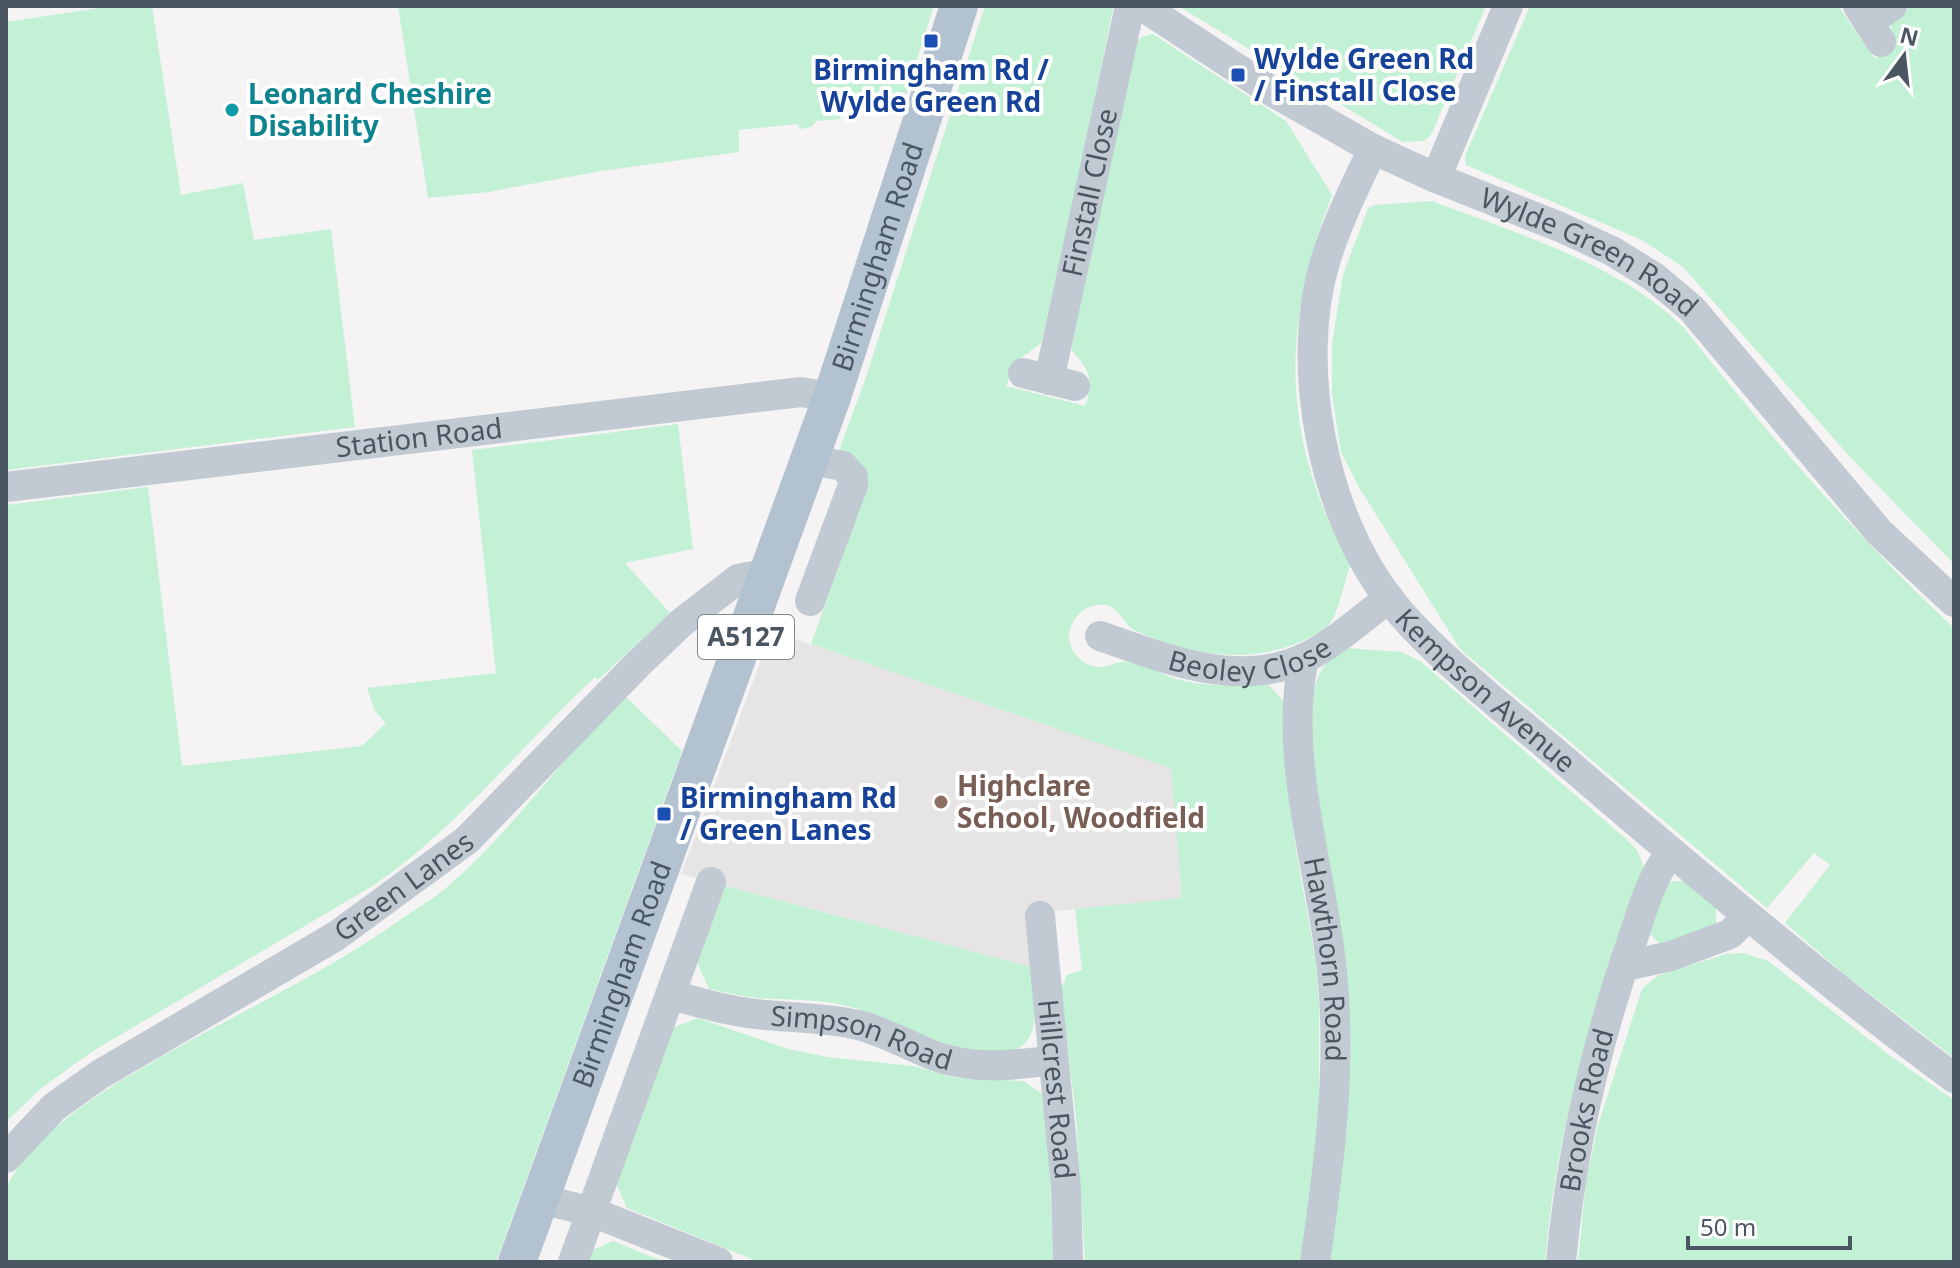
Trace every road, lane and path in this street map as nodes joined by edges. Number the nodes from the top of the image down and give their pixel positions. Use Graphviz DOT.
graph roads {
  1 [pos="959,6"];
  2 [pos="1130,6"];
  3 [pos="1142,6"];
  4 [pos="1508,6"];
  5 [pos="1373,149"];
  6 [pos="1436,178"];
  7 [pos="1049,380"];
  8 [pos="832,397"];
  9 [pos="810,460"];
  10 [pos="6,487"];
  11 [pos="767,580"];
  12 [pos="1389,598"];
  13 [pos="810,601"];
  14 [pos="1954,602"];
  15 [pos="1100,636"];
  16 [pos="1304,658"];
  17 [pos="1671,852"];
  18 [pos="711,882"];
  19 [pos="1040,916"];
  20 [pos="1748,916"];
  21 [pos="1625,960"];
  22 [pos="671,995"];
  23 [pos="1053,1060"];
  24 [pos="1954,1078"];
  25 [pos="6,1158"];
  26 [pos="541,1199"];
  27 [pos="592,1212"];
  28 [pos="517,1262"];
  29 [pos="573,1262"];
  30 [pos="718,1262"];
  31 [pos="1068,1262"];
  32 [pos="1315,1262"];
  33 [pos="1561,1262"];
  1 -- 8 [label="main road, Birmingham Road / A5127"];
  2 -- 7 [label="street, Finstall Close"];
  3 -- 5 [label="street, Wylde Green Road"];
  4 -- 6 [label="street"];
  5 -- 6 [label="street, Wylde Green Road"];
  5 -- 12 [label="street, Kempson Avenue"];
  6 -- 14 [label="street, Wylde Green Road"];
  8 -- 9 [label="main road, Birmingham Road / A5127"];
  8 -- 10 [label="street, Station Road"];
  9 -- 11 [label="main road, Birmingham Road / A5127"];
  9 -- 13 [label="street"];
  11 -- 25 [label="street, Green Lanes"];
  11 -- 26 [label="main road, Birmingham Road / A5127"];
  12 -- 16 [label="street, Beoley Close"];
  12 -- 17 [label="street, Kempson Avenue"];
  15 -- 16 [label="street, Beoley Close"];
  16 -- 32 [label="street, Hawthorn Road"];
  17 -- 20 [label="street, Kempson Avenue"];
  17 -- 21 [label="street, Brooks Road"];
  18 -- 22 [label="street, Birmingham Road"];
  19 -- 23 [label="street, Hillcrest Road"];
  20 -- 21 [label="street"];
  20 -- 24 [label="street, Kempson Avenue"];
  21 -- 33 [label="street, Brooks Road"];
  22 -- 23 [label="street, Simpson Road"];
  22 -- 27 [label="street, Birmingham Road"];
  23 -- 31 [label="street, Hillcrest Road"];
  26 -- 27 [label="street"];
  26 -- 28 [label="main road, Birmingham Road / A5127"];
  27 -- 29 [label="street, Birmingham Road"];
  27 -- 30 [label="street"];
}
